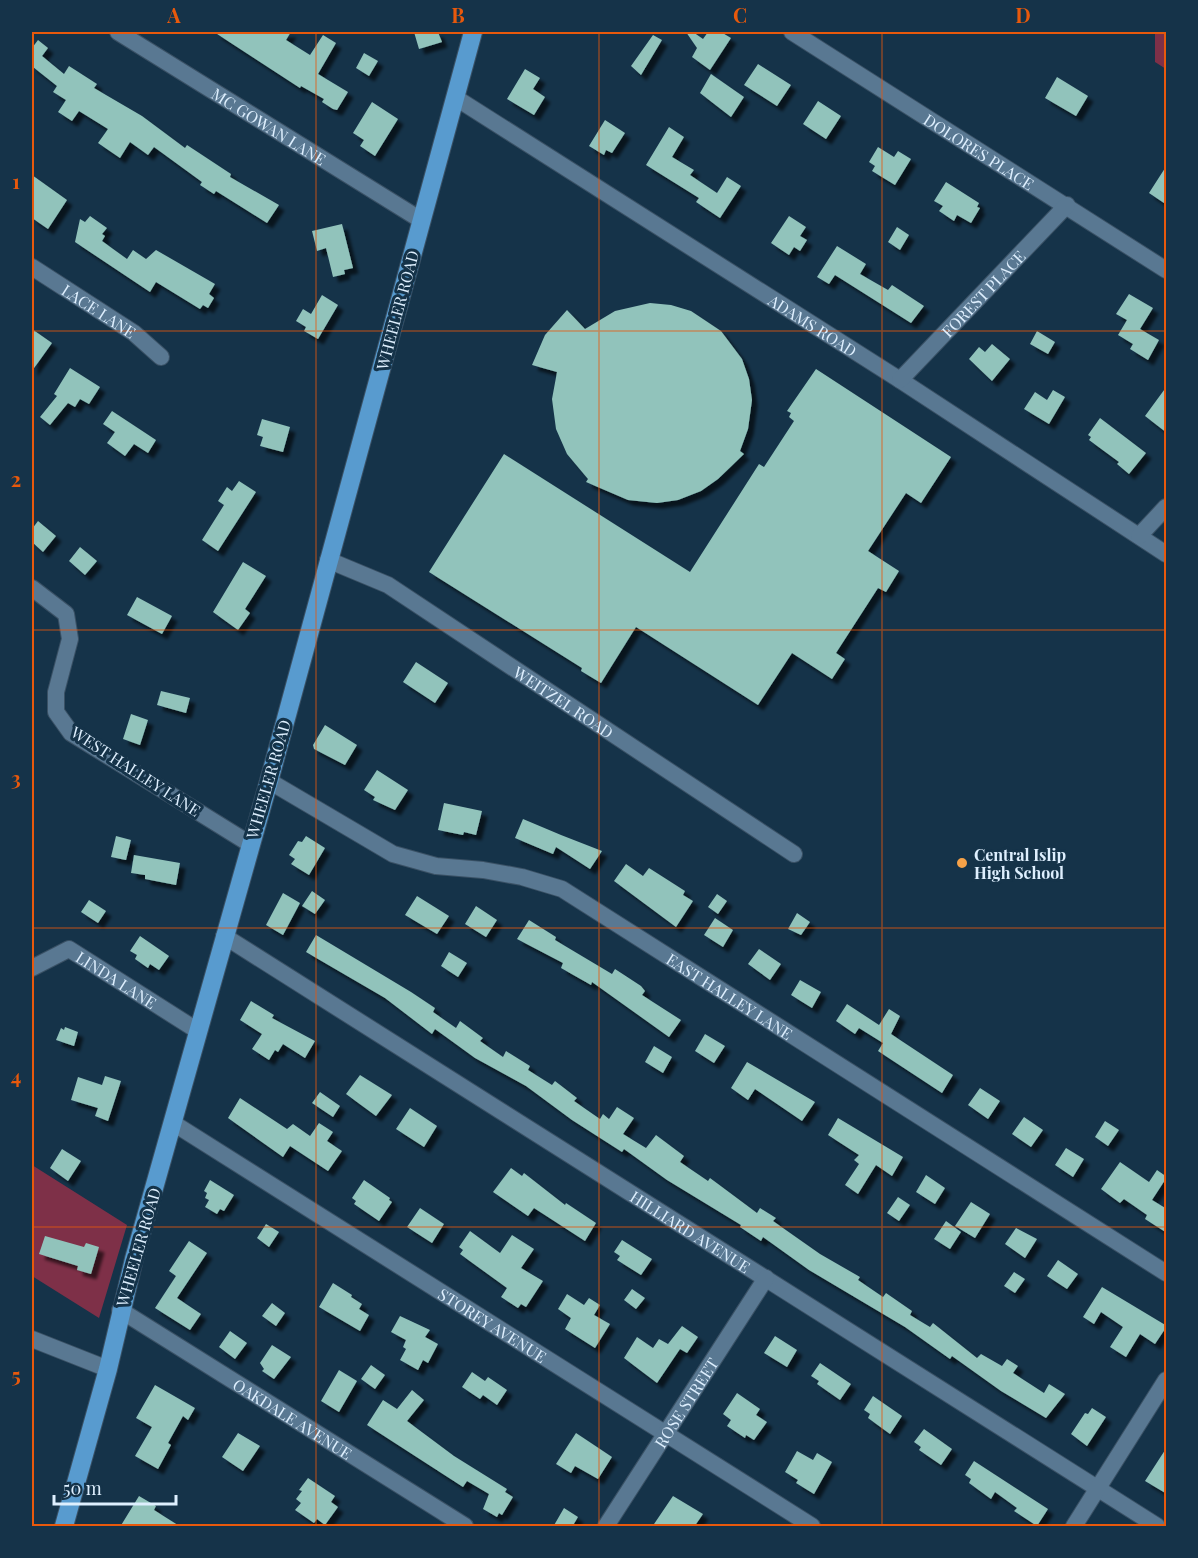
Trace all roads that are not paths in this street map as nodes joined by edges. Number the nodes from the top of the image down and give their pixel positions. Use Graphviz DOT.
graph roads {
  1 [pos="118,32"];
  2 [pos="473,32"];
  3 [pos="792,32"];
  4 [pos="456,99"];
  5 [pos="1066,206"];
  6 [pos="421,220"];
  7 [pos="32,267"];
  8 [pos="1167,270"];
  9 [pos="161,357"];
  10 [pos="900,380"];
  11 [pos="1167,507"];
  12 [pos="1138,536"];
  13 [pos="1167,554"];
  14 [pos="328,560"];
  15 [pos="32,588"];
  16 [pos="269,781"];
  17 [pos="250,844"];
  18 [pos="794,854"];
  19 [pos="224,936"];
  20 [pos="32,968"];
  21 [pos="198,1031"];
  22 [pos="174,1123"];
  23 [pos="1167,1273"];
  24 [pos="766,1278"];
  25 [pos="120,1310"];
  26 [pos="32,1339"];
  27 [pos="108,1369"];
  28 [pos="1167,1380"];
  29 [pos="665,1434"];
  30 [pos="1097,1489"];
  31 [pos="64,1527"];
  32 [pos="465,1527"];
  33 [pos="606,1527"];
  34 [pos="812,1527"];
  35 [pos="1074,1527"];
  36 [pos="1156,1527"];
  1 -- 6 [label="street, MC GOWAN LANE"];
  2 -- 4 [label="main road, WHEELER ROAD"];
  3 -- 5 [label="street, DOLORES PLACE"];
  4 -- 6 [label="main road, WHEELER ROAD"];
  4 -- 10 [label="street, ADAMS ROAD"];
  5 -- 8 [label="street, DOLORES PLACE"];
  5 -- 10 [label="street, FOREST PLACE"];
  6 -- 14 [label="main road, WHEELER ROAD"];
  7 -- 9 [label="street, LACE LANE"];
  10 -- 12 [label="street, ADAMS ROAD"];
  11 -- 12 [label="street"];
  12 -- 13 [label="street, ADAMS ROAD"];
  14 -- 16 [label="main road, WHEELER ROAD"];
  14 -- 18 [label="street, WEITZEL ROAD"];
  15 -- 17 [label="street, WEST HALLEY LANE"];
  16 -- 17 [label="main road, WHEELER ROAD"];
  16 -- 23 [label="street, EAST HALLEY LANE"];
  17 -- 19 [label="main road, WHEELER ROAD"];
  19 -- 21 [label="main road, WHEELER ROAD"];
  19 -- 24 [label="street, HILLIARD AVENUE"];
  20 -- 21 [label="street, LINDA LANE"];
  21 -- 22 [label="main road, WHEELER ROAD"];
  22 -- 25 [label="main road, WHEELER ROAD"];
  22 -- 29 [label="street, STOREY AVENUE"];
  24 -- 29 [label="street, ROSE STREET"];
  24 -- 30 [label="street, HILLIARD AVENUE"];
  25 -- 27 [label="main road, WHEELER ROAD"];
  25 -- 32 [label="street, OAKDALE AVENUE"];
  26 -- 27 [label="street"];
  27 -- 31 [label="main road, WHEELER ROAD"];
  28 -- 30 [label="street"];
  29 -- 33 [label="street, ROSE STREET"];
  29 -- 34 [label="street, STOREY AVENUE"];
  30 -- 35 [label="street"];
  30 -- 36 [label="street, HILLIARD AVENUE"];
}
